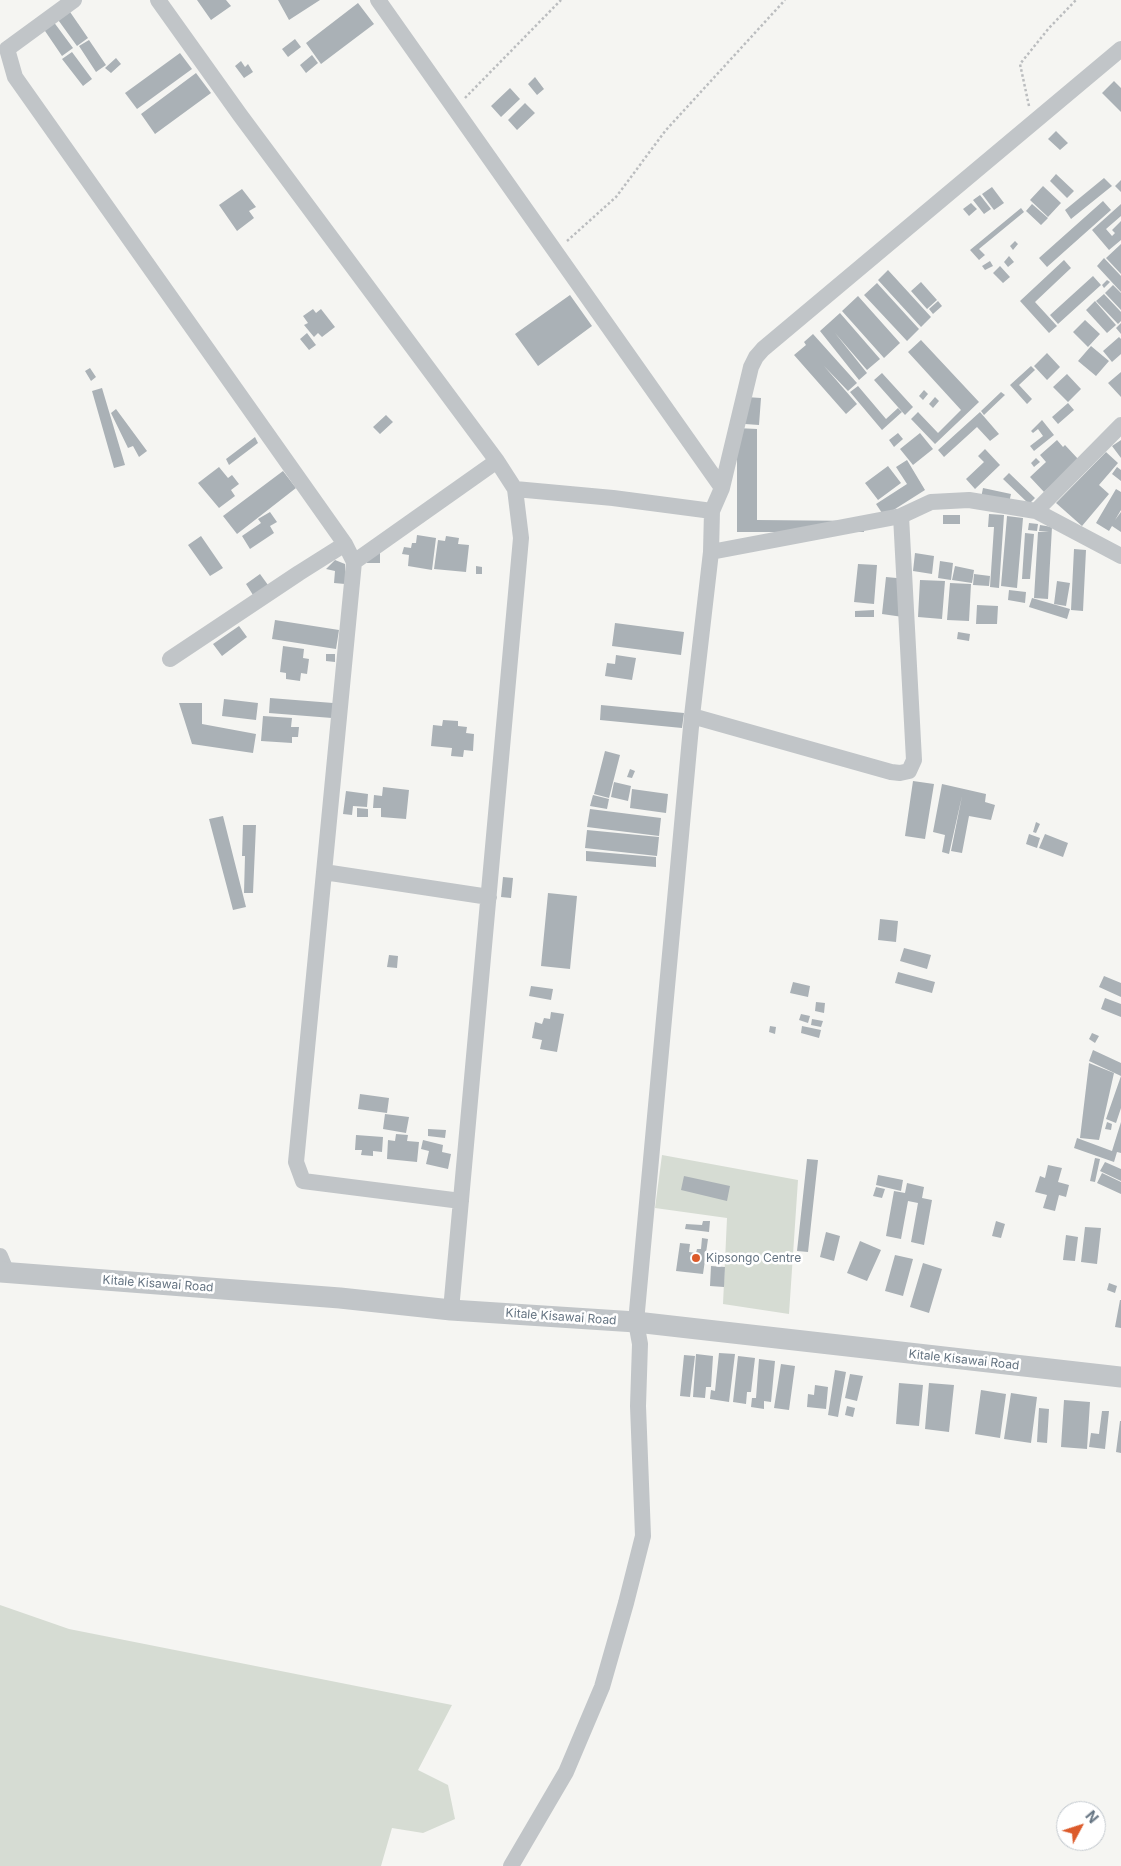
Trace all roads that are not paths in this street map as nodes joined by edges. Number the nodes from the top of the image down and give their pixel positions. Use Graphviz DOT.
graph roads {
  1 [pos="74,0"];
  2 [pos="158,0"];
  3 [pos="378,0"];
  4 [pos="1121,49"];
  5 [pos="1121,425"];
  6 [pos="496,461"];
  7 [pos="722,488"];
  8 [pos="515,489"];
  9 [pos="712,511"];
  10 [pos="1036,511"];
  11 [pos="900,516"];
  12 [pos="345,544"];
  13 [pos="710,552"];
  14 [pos="1121,556"];
  15 [pos="354,562"];
  16 [pos="170,659"];
  17 [pos="692,716"];
  18 [pos="324,872"];
  19 [pos="488,898"];
  20 [pos="461,1201"];
  21 [pos="2,1267"];
  22 [pos="451,1310"];
  23 [pos="636,1322"];
  24 [pos="1121,1377"];
  25 [pos="511,1866"];
  1 -- 12 [label="street"];
  2 -- 6 [label="street"];
  3 -- 7 [label="street"];
  4 -- 7 [label="street"];
  5 -- 10 [label="street"];
  6 -- 8 [label="street"];
  6 -- 15 [label="street"];
  7 -- 9 [label="street"];
  8 -- 9 [label="street"];
  8 -- 19 [label="street"];
  9 -- 13 [label="street"];
  10 -- 11 [label="street"];
  10 -- 14 [label="street"];
  11 -- 13 [label="street"];
  11 -- 17 [label="street"];
  12 -- 15 [label="street"];
  12 -- 16 [label="street"];
  13 -- 17 [label="street"];
  15 -- 18 [label="street"];
  17 -- 23 [label="street"];
  18 -- 19 [label="street"];
  18 -- 20 [label="street"];
  19 -- 20 [label="street"];
  20 -- 22 [label="street"];
  21 -- 22 [label="street, Kitale Kisawai Road"];
  22 -- 23 [label="street, Kitale Kisawai Road"];
  23 -- 24 [label="street, Kitale Kisawai Road"];
  23 -- 25 [label="street"];
}
